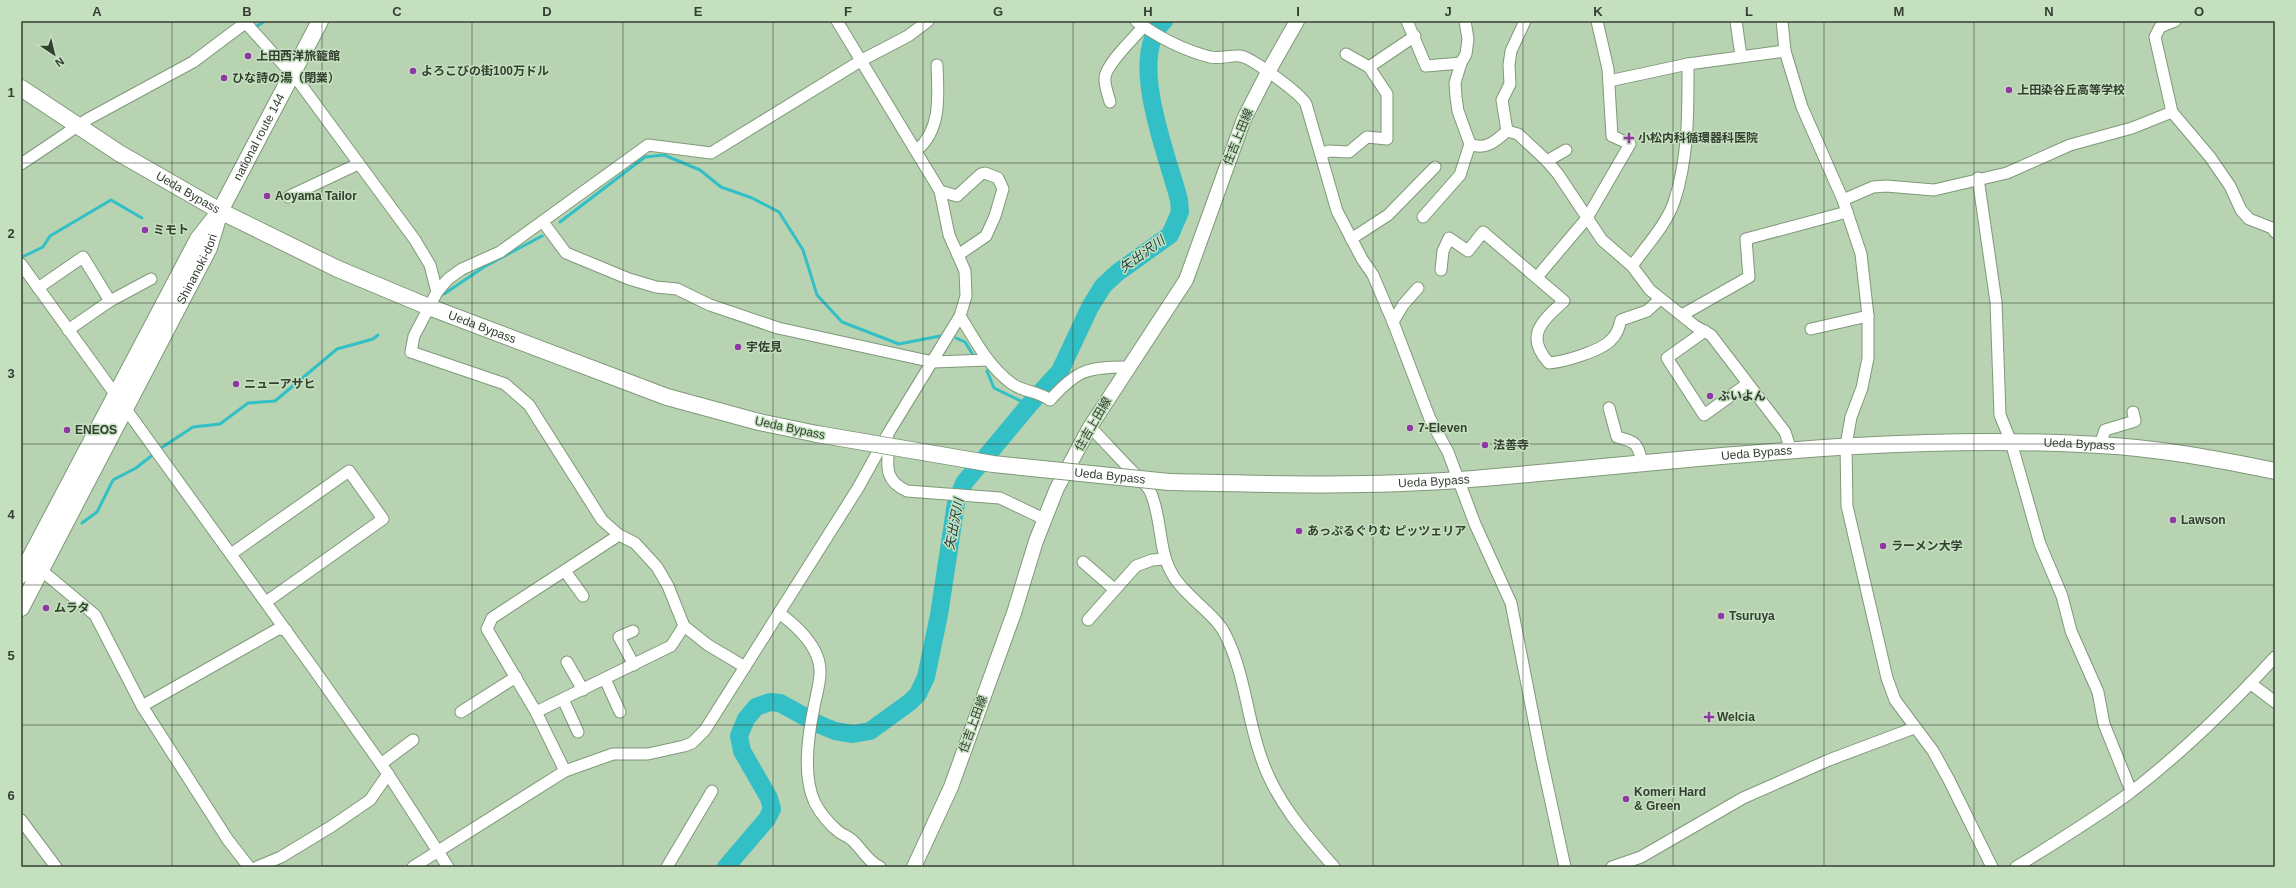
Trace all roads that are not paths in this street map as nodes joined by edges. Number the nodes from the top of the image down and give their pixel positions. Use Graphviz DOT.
graph roads {
  1 [pos="320,21"];
  2 [pos="837,21"];
  3 [pos="928,21"];
  4 [pos="1297,21"];
  5 [pos="1407,21"];
  6 [pos="1465,21"];
  7 [pos="1525,21"];
  8 [pos="1597,21"];
  9 [pos="1736,21"];
  10 [pos="1782,21"];
  11 [pos="2175,21"];
  12 [pos="245,22"];
  13 [pos="1142,25"];
  14 [pos="1414,36"];
  15 [pos="1785,51"];
  16 [pos="1346,54"];
  17 [pos="1741,56"];
  18 [pos="862,60"];
  19 [pos="1461,63"];
  20 [pos="1688,64"];
  21 [pos="937,65"];
  22 [pos="1369,67"];
  23 [pos="1268,72"];
  24 [pos="292,75"];
  25 [pos="1609,81"];
  26 [pos="21,88"];
  27 [pos="1110,102"];
  28 [pos="2172,112"];
  29 [pos="79,126"];
  30 [pos="1507,131"];
  31 [pos="1470,144"];
  32 [pos="917,150"];
  33 [pos="1566,150"];
  34 [pos="1321,154"];
  35 [pos="1547,161"];
  36 [pos="21,164"];
  37 [pos="358,164"];
  38 [pos="1435,167"];
  39 [pos="1978,178"];
  40 [pos="940,190"];
  41 [pos="288,197"];
  42 [pos="1843,200"];
  43 [pos="220,211"];
  44 [pos="1847,212"];
  45 [pos="1423,217"];
  46 [pos="1587,218"];
  47 [pos="543,222"];
  48 [pos="2274,229"];
  49 [pos="1351,239"];
  50 [pos="958,255"];
  51 [pos="21,264"];
  52 [pos="1632,266"];
  53 [pos="1441,270"];
  54 [pos="1537,277"];
  55 [pos="151,279"];
  56 [pos="38,288"];
  57 [pos="1418,288"];
  58 [pos="437,292"];
  59 [pos="1660,299"];
  60 [pos="110,301"];
  61 [pos="429,307"];
  62 [pos="1682,315"];
  63 [pos="960,316"];
  64 [pos="1868,316"];
  65 [pos="1393,322"];
  66 [pos="68,330"];
  67 [pos="1811,330"];
  68 [pos="1705,331"];
  69 [pos="988,360"];
  70 [pos="933,362"];
  71 [pos="1127,367"];
  72 [pos="1747,384"];
  73 [pos="115,395"];
  74 [pos="1609,408"];
  75 [pos="125,409"];
  76 [pos="2133,412"];
  77 [pos="1090,427"];
  78 [pos="889,432"];
  79 [pos="2011,442"];
  80 [pos="2100,445"];
  81 [pos="1846,446"];
  82 [pos="1791,450"];
  83 [pos="1642,463"];
  84 [pos="2275,471"];
  85 [pos="1458,480"];
  86 [pos="1044,519"];
  87 [pos="620,535"];
  88 [pos="231,554"];
  89 [pos="1164,559"];
  90 [pos="1083,562"];
  91 [pos="41,570"];
  92 [pos="565,571"];
  93 [pos="21,575"];
  94 [pos="1114,589"];
  95 [pos="583,596"];
  96 [pos="266,602"];
  97 [pos="21,608"];
  98 [pos="779,613"];
  99 [pos="1088,620"];
  100 [pos="684,626"];
  101 [pos="286,630"];
  102 [pos="633,631"];
  103 [pos="2275,657"];
  104 [pos="567,662"];
  105 [pos="634,665"];
  106 [pos="745,667"];
  107 [pos="516,678"];
  108 [pos="605,679"];
  109 [pos="2250,683"];
  110 [pos="583,690"];
  111 [pos="563,700"];
  112 [pos="2275,702"];
  113 [pos="142,706"];
  114 [pos="461,712"];
  115 [pos="536,712"];
  116 [pos="620,712"];
  117 [pos="1914,728"];
  118 [pos="578,732"];
  119 [pos="413,740"];
  120 [pos="381,764"];
  121 [pos="565,771"];
  122 [pos="388,774"];
  123 [pos="712,791"];
  124 [pos="2131,791"];
  125 [pos="21,820"];
  126 [pos="438,851"];
  127 [pos="56,867"];
  128 [pos="249,867"];
  129 [pos="257,867"];
  130 [pos="413,867"];
  131 [pos="448,867"];
  132 [pos="667,867"];
  133 [pos="880,867"];
  134 [pos="914,867"];
  135 [pos="1334,867"];
  136 [pos="1565,867"];
  137 [pos="1612,867"];
  138 [pos="1992,867"];
  139 [pos="2016,867"];
  1 -- 24 [label="highway, national route 144"];
  2 -- 18 [label="street"];
  3 -- 18 [label="street"];
  4 -- 23 [label="main road, 住吉上田線"];
  5 -- 14 [label="street"];
  6 -- 19 [label="street"];
  7 -- 30 [label="street"];
  8 -- 25 [label="street"];
  9 -- 17 [label="street"];
  10 -- 15 [label="street"];
  11 -- 28 [label="street"];
  12 -- 24 [label="street"];
  12 -- 29 [label="street"];
  13 -- 23 [label="street"];
  13 -- 27 [label="street"];
  14 -- 19 [label="street"];
  14 -- 22 [label="street"];
  15 -- 17 [label="street"];
  15 -- 42 [label="street"];
  16 -- 22 [label="street"];
  17 -- 20 [label="street"];
  18 -- 32 [label="street"];
  18 -- 47 [label="street"];
  19 -- 31 [label="street"];
  20 -- 25 [label="street"];
  20 -- 52 [label="street"];
  21 -- 32 [label="street"];
  22 -- 34 [label="street"];
  23 -- 34 [label="street"];
  23 -- 71 [label="main road, 住吉上田線"];
  24 -- 37 [label="street"];
  24 -- 43 [label="highway, national route 144"];
  25 -- 46 [label="street"];
  26 -- 29 [label="highway, Ueda Bypass"];
  28 -- 39 [label="street"];
  28 -- 48 [label="street"];
  29 -- 36 [label="street"];
  29 -- 43 [label="highway, Ueda Bypass"];
  30 -- 31 [label="street"];
  30 -- 35 [label="street"];
  31 -- 45 [label="street"];
  32 -- 40 [label="street"];
  33 -- 35 [label="street"];
  34 -- 49 [label="street"];
  35 -- 46 [label="street"];
  37 -- 41 [label="street"];
  37 -- 58 [label="street"];
  38 -- 49 [label="street"];
  39 -- 42 [label="street"];
  39 -- 79 [label="street"];
  40 -- 50 [label="street"];
  40 -- 50 [label="street"];
  42 -- 44 [label="street"];
  43 -- 61 [label="highway, Ueda Bypass"];
  43 -- 73 [label="highway, Shinanoki-dori"];
  43 -- 75 [label="highway, Shinanoki-dori"];
  44 -- 62 [label="street"];
  44 -- 64 [label="street"];
  46 -- 52 [label="street"];
  46 -- 54 [label="street"];
  47 -- 58 [label="street"];
  47 -- 70 [label="street"];
  49 -- 65 [label="street"];
  50 -- 63 [label="street"];
  51 -- 56 [label="street"];
  52 -- 59 [label="street"];
  53 -- 54 [label="street"];
  54 -- 59 [label="street"];
  55 -- 60 [label="street"];
  56 -- 60 [label="street"];
  56 -- 66 [label="street"];
  57 -- 65 [label="street"];
  58 -- 61 [label="street"];
  59 -- 62 [label="street"];
  60 -- 66 [label="street"];
  61 -- 85 [label="highway, Ueda Bypass, bridge"];
  61 -- 87 [label="street"];
  62 -- 68 [label="street"];
  63 -- 69 [label="street"];
  63 -- 70 [label="street"];
  64 -- 67 [label="street"];
  64 -- 81 [label="street"];
  65 -- 85 [label="street"];
  66 -- 73 [label="street"];
  68 -- 72 [label="street"];
  68 -- 72 [label="street"];
  69 -- 70 [label="street"];
  69 -- 71 [label="street"];
  70 -- 78 [label="street"];
  71 -- 77 [label="main road, 住吉上田線"];
  72 -- 82 [label="street"];
  73 -- 75 [label="street"];
  73 -- 93 [label="highway, Shinanoki-dori"];
  74 -- 83 [label="street"];
  75 -- 88 [label="street"];
  75 -- 91 [label="highway, Shinanoki-dori"];
  76 -- 80 [label="street"];
  77 -- 86 [label="main road, 住吉上田線"];
  77 -- 89 [label="street"];
  78 -- 86 [label="street"];
  78 -- 98 [label="street"];
  79 -- 80 [label="highway, Ueda Bypass"];
  79 -- 81 [label="highway, Ueda Bypass"];
  79 -- 124 [label="street"];
  80 -- 84 [label="highway, Ueda Bypass"];
  81 -- 82 [label="highway, Ueda Bypass"];
  81 -- 117 [label="street"];
  82 -- 83 [label="highway, Ueda Bypass"];
  83 -- 85 [label="highway, Ueda Bypass"];
  85 -- 136 [label="street"];
  86 -- 134 [label="main road, 住吉上田線"];
  87 -- 92 [label="street"];
  87 -- 100 [label="street"];
  88 -- 96 [label="street"];
  88 -- 96 [label="street"];
  89 -- 94 [label="street"];
  89 -- 135 [label="street"];
  90 -- 94 [label="street"];
  91 -- 97 [label="highway, Shinanoki-dori"];
  91 -- 113 [label="street"];
  92 -- 95 [label="street"];
  92 -- 107 [label="street"];
  94 -- 99 [label="street"];
  96 -- 101 [label="street"];
  98 -- 106 [label="street"];
  98 -- 133 [label="street"];
  100 -- 105 [label="street"];
  100 -- 106 [label="street"];
  101 -- 113 [label="street"];
  101 -- 120 [label="street"];
  102 -- 105 [label="street"];
  103 -- 109 [label="street"];
  104 -- 110 [label="street"];
  105 -- 108 [label="street"];
  106 -- 121 [label="street"];
  107 -- 114 [label="street"];
  107 -- 115 [label="street"];
  108 -- 110 [label="street"];
  108 -- 116 [label="street"];
  109 -- 112 [label="street"];
  109 -- 124 [label="street"];
  110 -- 111 [label="street"];
  111 -- 115 [label="street"];
  111 -- 118 [label="street"];
  113 -- 128 [label="street"];
  115 -- 121 [label="street"];
  117 -- 137 [label="street"];
  117 -- 138 [label="street"];
  119 -- 120 [label="street"];
  120 -- 122 [label="street"];
  121 -- 126 [label="street"];
  122 -- 126 [label="street"];
  122 -- 129 [label="street"];
  123 -- 132 [label="street"];
  124 -- 139 [label="street"];
  125 -- 127 [label="street"];
  126 -- 130 [label="street"];
  126 -- 131 [label="street"];
}
